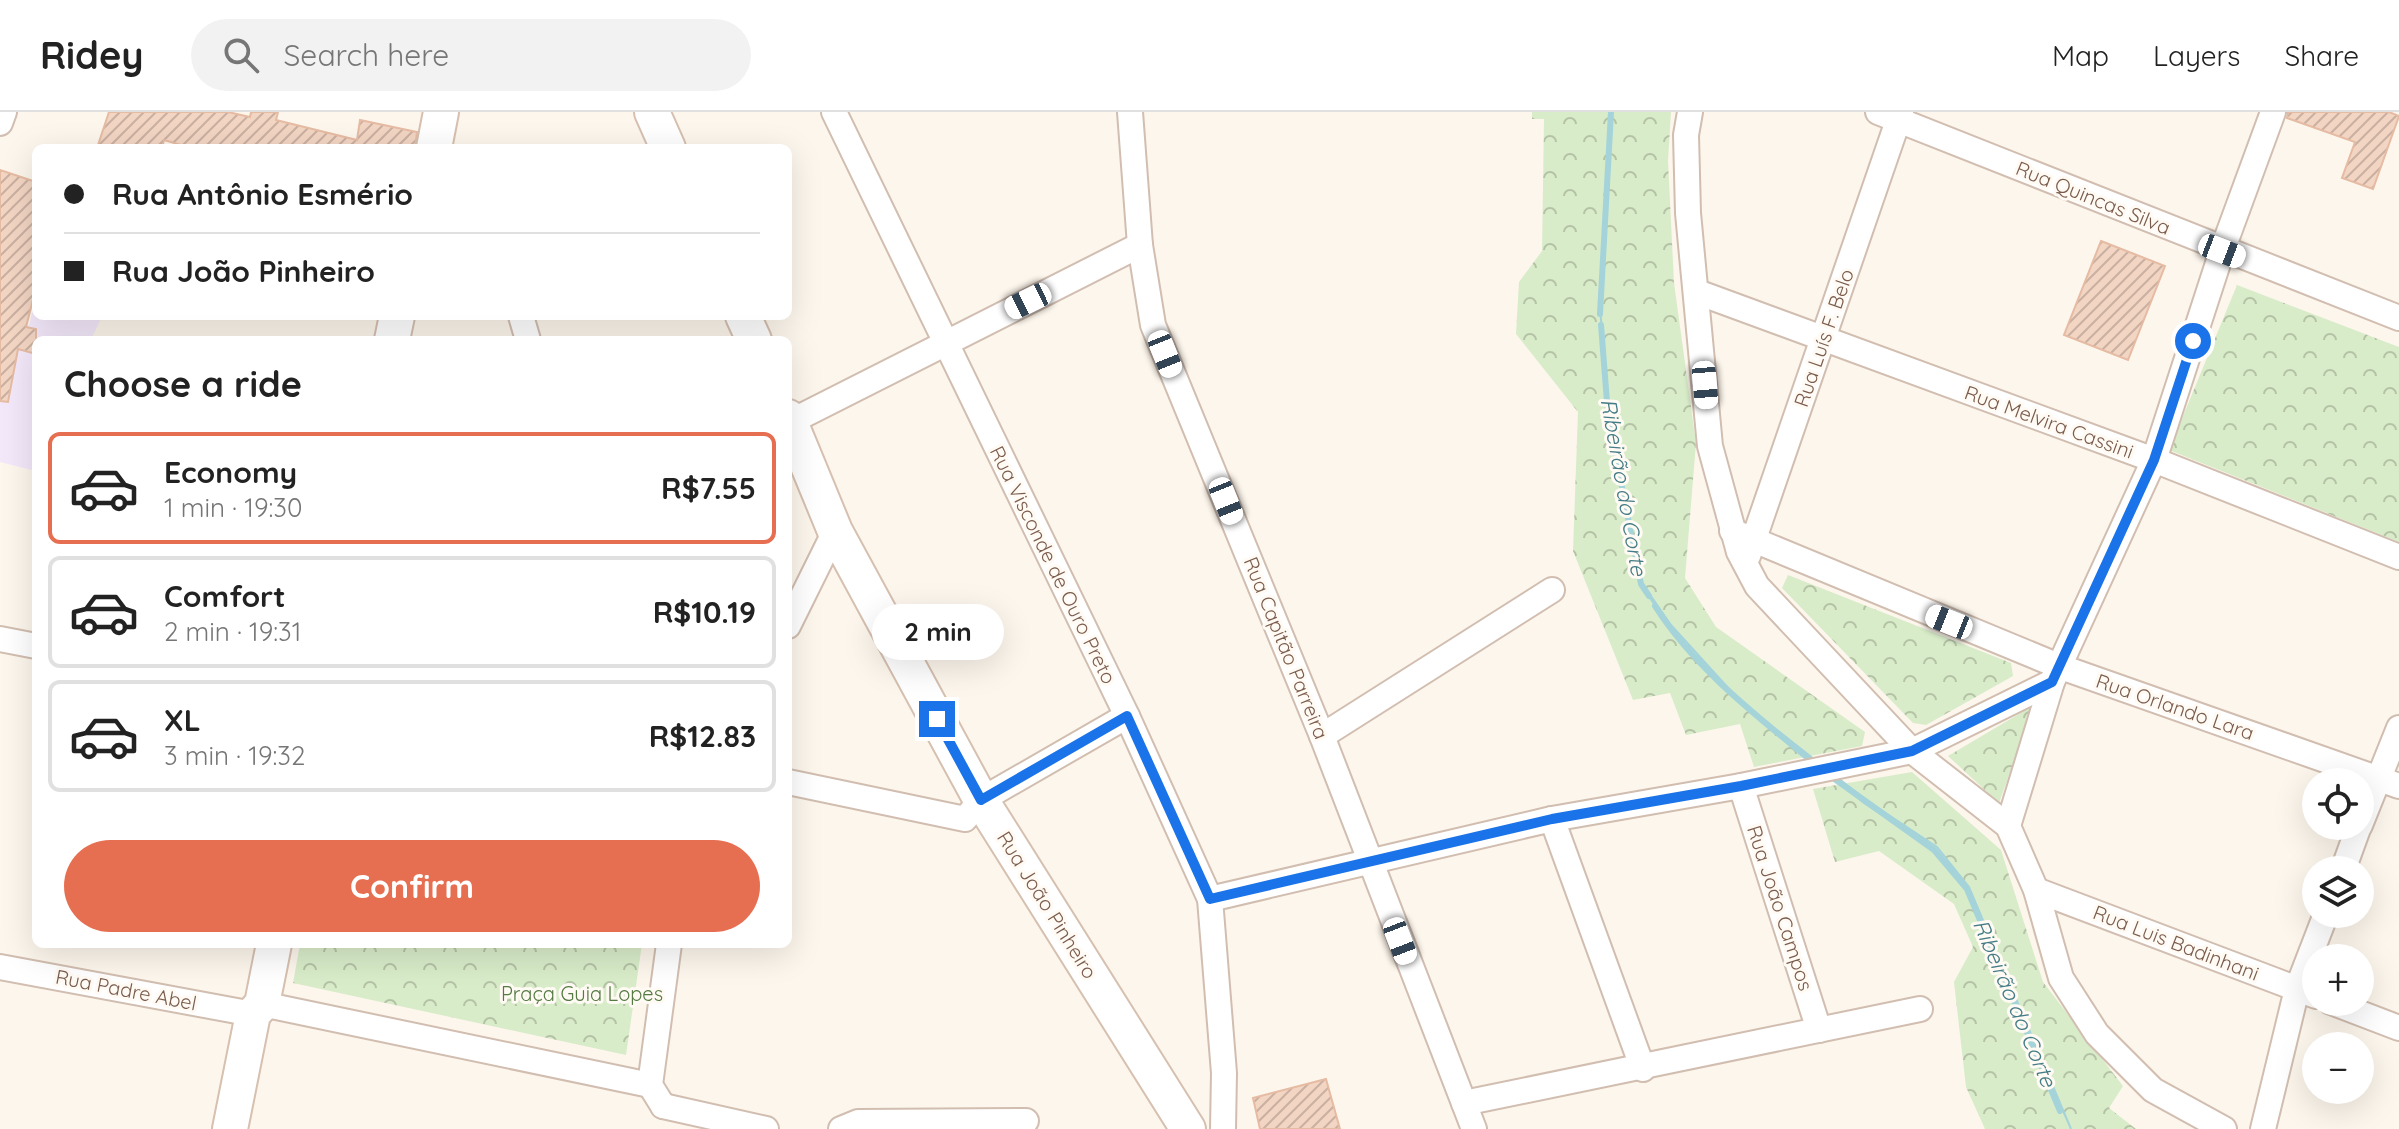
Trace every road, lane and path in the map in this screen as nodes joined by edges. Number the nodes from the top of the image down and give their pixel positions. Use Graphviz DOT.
graph roads {
  1 [pos="4,112"];
  2 [pos="652,112"];
  3 [pos="834,112"];
  4 [pos="1130,112"];
  5 [pos="1690,112"];
  6 [pos="2273,112"];
  7 [pos="1893,114"];
  8 [pos="0,123"];
  9 [pos="666,144"];
  10 [pos="1140,245"];
  11 [pos="2222,251"];
  12 [pos="1697,292"];
  13 [pos="2399,318"];
  14 [pos="1824,339"];
  15 [pos="945,342"];
  16 [pos="792,418"];
  17 [pos="792,427"];
  18 [pos="2154,460"];
  19 [pos="835,531"];
  20 [pos="1743,545"];
  21 [pos="2399,557"];
  22 [pos="1552,590"];
  23 [pos="792,618"];
  24 [pos="0,639"];
  25 [pos="32,645"];
  26 [pos="2057,675"];
  27 [pos="1127,716"];
  28 [pos="2399,728"];
  29 [pos="1322,736"];
  30 [pos="1912,751"];
  31 [pos="2388,782"];
  32 [pos="792,783"];
  33 [pos="1741,786"];
  34 [pos="981,800"];
  35 [pos="2374,804"];
  36 [pos="1552,819"];
  37 [pos="2008,826"];
  38 [pos="1369,859"];
  39 [pos="2036,890"];
  40 [pos="1210,899"];
  41 [pos="273,948"];
  42 [pos="668,948"];
  43 [pos="0,967"];
  44 [pos="2302,990"];
  45 [pos="2302,1005"];
  46 [pos="257,1009"];
  47 [pos="1920,1009"];
  48 [pos="2368,1016"];
  49 [pos="2399,1028"];
  50 [pos="1819,1030"];
  51 [pos="1643,1069"];
  52 [pos="650,1085"];
  53 [pos="1464,1103"];
  54 [pos="662,1118"];
  55 [pos="1026,1121"];
  56 [pos="230,1129"];
  57 [pos="766,1129"];
  58 [pos="841,1129"];
  59 [pos="1188,1129"];
  60 [pos="1223,1129"];
  61 [pos="1474,1129"];
  62 [pos="2224,1129"];
  63 [pos="2263,1129"];
  1 -- 8 [label="street"];
  2 -- 9 [label="street"];
  3 -- 15 [label="street, Rua Visconde de Ouro Preto"];
  4 -- 10 [label="street, Rua Capitão Parreira"];
  5 -- 12 [label="street"];
  6 -- 11 [label="street"];
  7 -- 11 [label="street, Rua Quincas Silva"];
  7 -- 14 [label="street, Rua Luís F. Belo"];
  10 -- 15 [label="street"];
  10 -- 29 [label="street, Rua Capitão Parreira"];
  11 -- 13 [label="street, Rua Quincas Silva"];
  11 -- 18 [label="street"];
  12 -- 14 [label="street, Rua Melvira Cassini"];
  12 -- 20 [label="street"];
  14 -- 18 [label="street, Rua Melvira Cassini"];
  14 -- 20 [label="street, Rua Luís F. Belo"];
  15 -- 16 [label="street"];
  15 -- 27 [label="street, Rua Visconde de Ouro Preto"];
  17 -- 19 [label="street, Rua João Pinheiro"];
  18 -- 21 [label="street, Rua Melvira Cassini"];
  18 -- 26 [label="street"];
  19 -- 23 [label="street"];
  19 -- 34 [label="street, Rua João Pinheiro"];
  20 -- 26 [label="street, Rua Orlando Lara"];
  20 -- 30 [label="street"];
  22 -- 29 [label="street"];
  24 -- 25 [label="street"];
  26 -- 30 [label="street"];
  26 -- 31 [label="street, Rua Orlando Lara"];
  26 -- 37 [label="street"];
  27 -- 34 [label="street"];
  27 -- 40 [label="street, Rua Visconde de Ouro Preto"];
  28 -- 31 [label="street"];
  29 -- 38 [label="street, Rua Capitão Parreira"];
  30 -- 33 [label="street"];
  30 -- 37 [label="street"];
  31 -- 35 [label="street"];
  32 -- 34 [label="street"];
  33 -- 36 [label="street"];
  33 -- 50 [label="street, Rua João Campos"];
  34 -- 59 [label="street, Rua João Pinheiro"];
  36 -- 38 [label="street"];
  36 -- 51 [label="street"];
  37 -- 39 [label="street"];
  38 -- 40 [label="street"];
  38 -- 53 [label="street, Rua Capitão Parreira"];
  39 -- 44 [label="street, Rua Luis Badinhani"];
  39 -- 62 [label="street"];
  40 -- 60 [label="street, Rua Visconde de Ouro Preto"];
  41 -- 46 [label="street"];
  42 -- 52 [label="street"];
  43 -- 46 [label="street, Rua Padre Abel"];
  45 -- 63 [label="street"];
  46 -- 52 [label="street"];
  46 -- 56 [label="street"];
  47 -- 50 [label="street"];
  48 -- 49 [label="street"];
  50 -- 51 [label="street"];
  51 -- 53 [label="street"];
  52 -- 54 [label="street"];
  53 -- 61 [label="street, Rua Capitão Parreira"];
  54 -- 57 [label="street"];
  55 -- 58 [label="street"];
}
